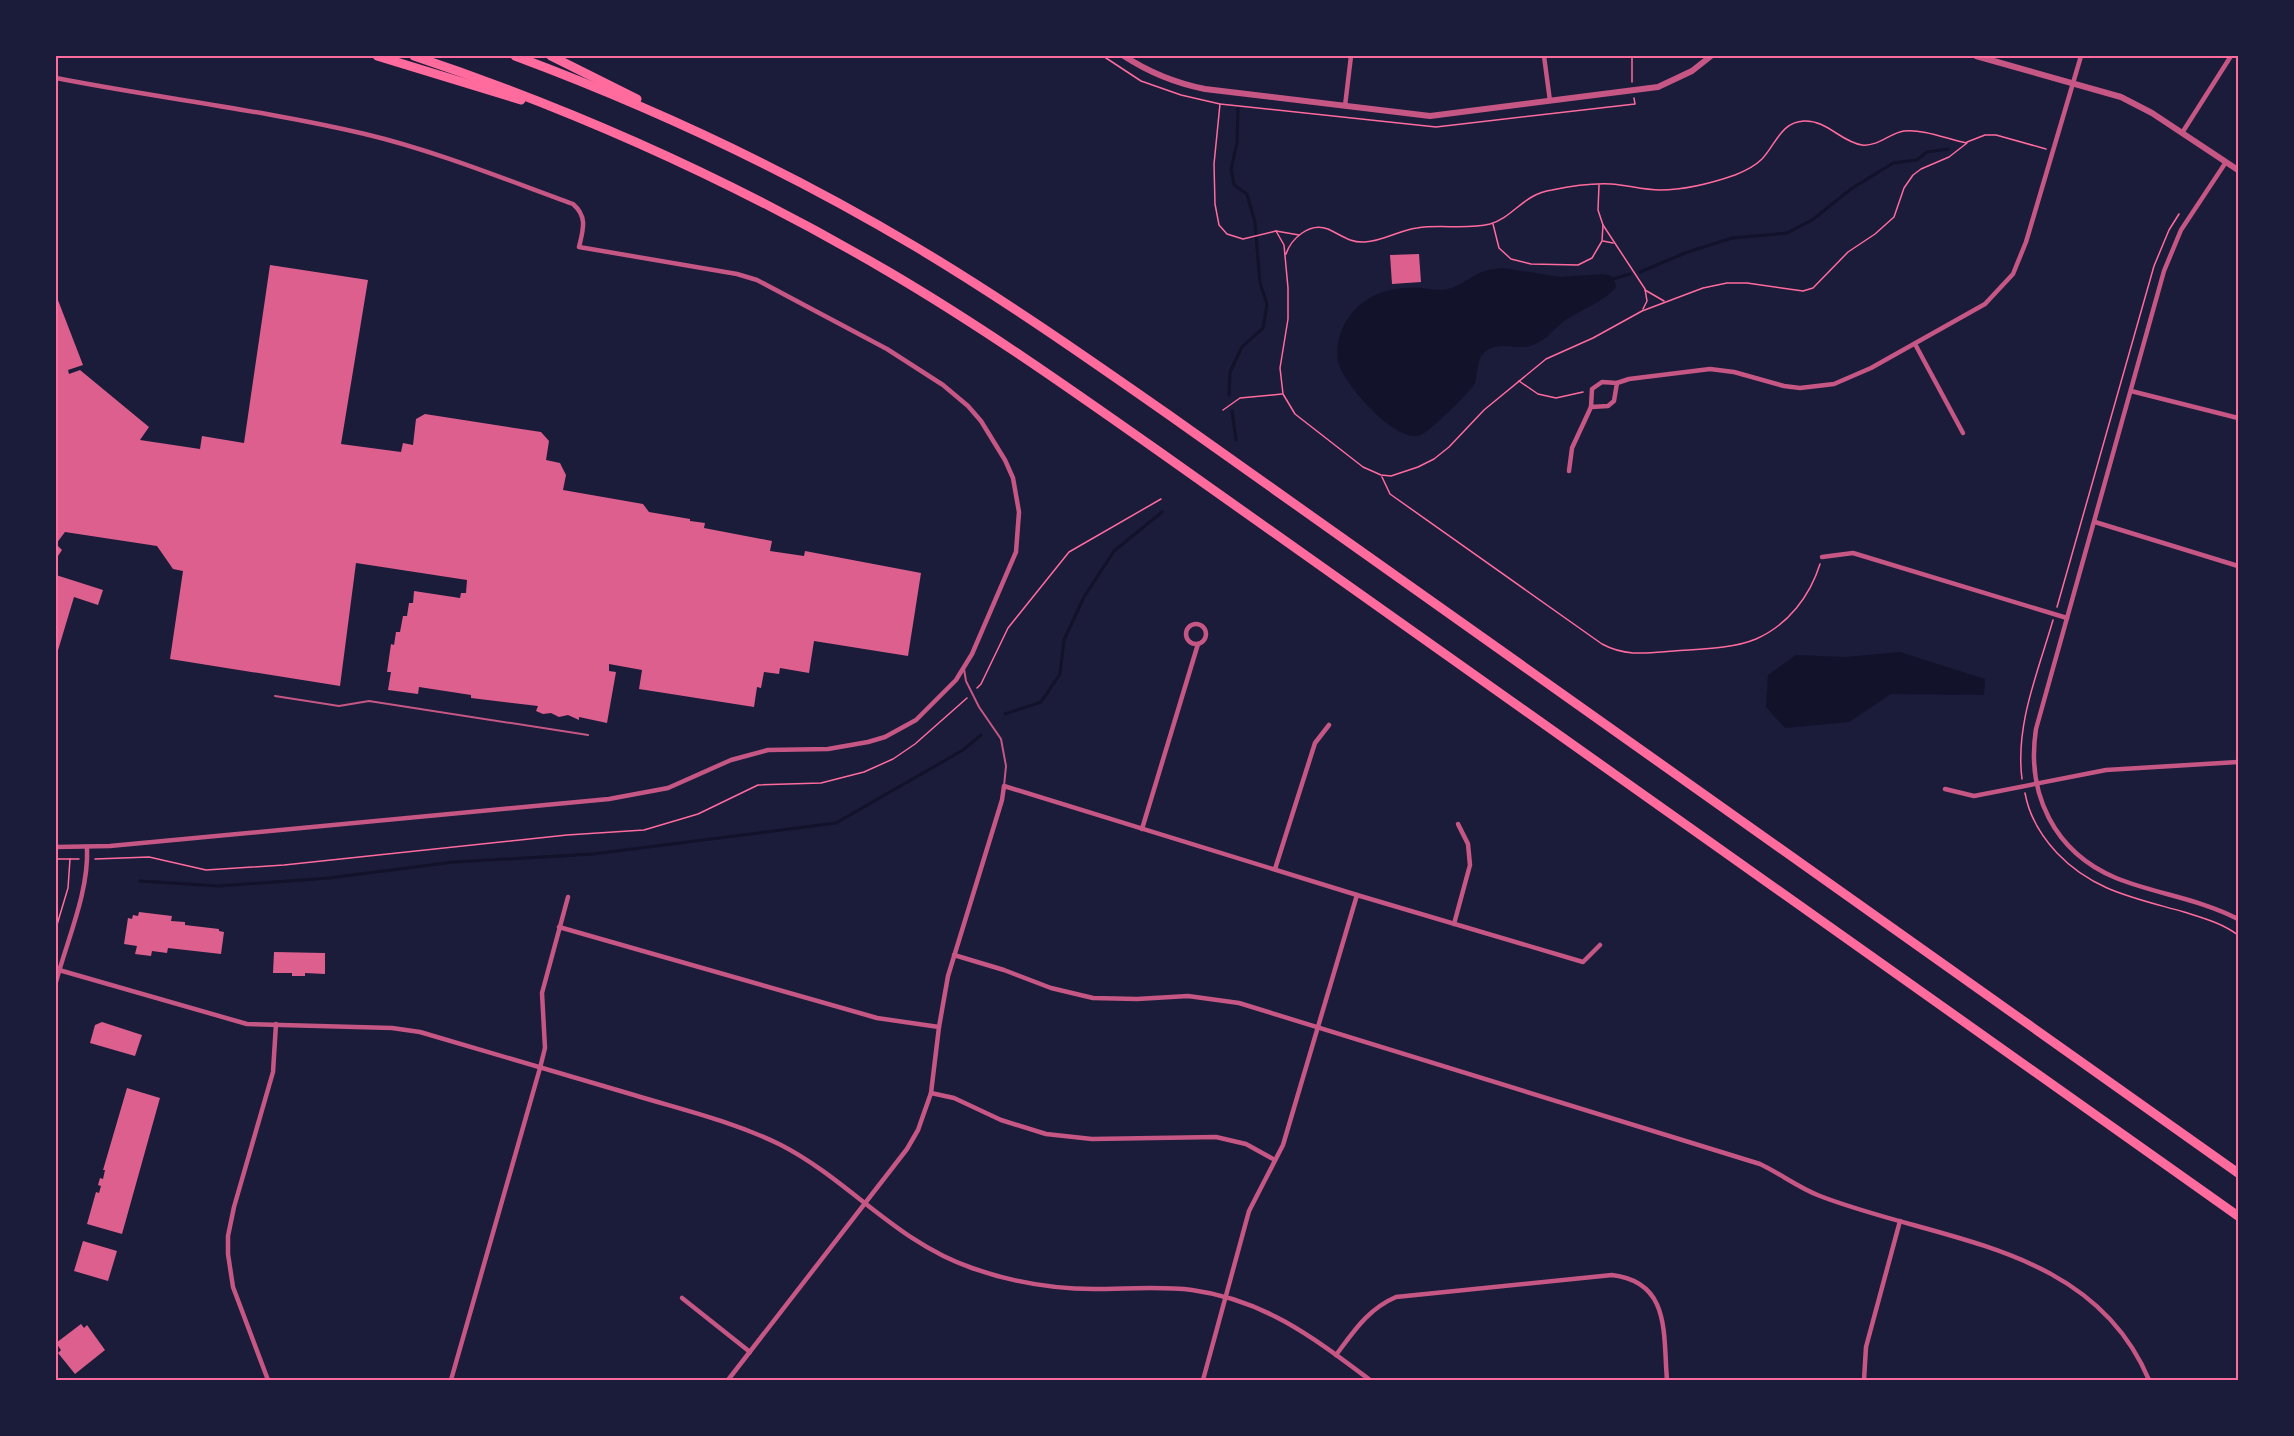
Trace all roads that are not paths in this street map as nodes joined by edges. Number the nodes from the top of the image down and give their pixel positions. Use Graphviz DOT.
graph roads {
  1 [pos="377,56"];
  2 [pos="414,56"];
  3 [pos="515,56"];
  4 [pos="551,56"];
  5 [pos="1124,56"];
  6 [pos="1351,56"];
  7 [pos="1544,56"];
  8 [pos="1711,56"];
  9 [pos="1976,56"];
  10 [pos="2081,56"];
  11 [pos="2231,56"];
  12 [pos="56,78"];
  13 [pos="2073,83"];
  14 [pos="1550,102"];
  15 [pos="1345,106"];
  16 [pos="579,118"];
  17 [pos="2182,133"];
  18 [pos="715,141"];
  19 [pos="2226,162"];
  20 [pos="2238,170"];
  21 [pos="1915,344"];
  22 [pos="1617,383"];
  23 [pos="2132,391"];
  24 [pos="1591,406"];
  25 [pos="2238,418"];
  26 [pos="1963,433"];
  27 [pos="1569,471"];
  28 [pos="2095,522"];
  29 [pos="1822,557"];
  30 [pos="2238,566"];
  31 [pos="2067,618"];
  32 [pos="1198,644"];
  33 [pos="964,669"];
  34 [pos="275,696"];
  35 [pos="1329,725"];
  36 [pos="588,735"];
  37 [pos="2238,762"];
  38 [pos="2036,783"];
  39 [pos="1004,786"];
  40 [pos="1945,789"];
  41 [pos="1458,824"];
  42 [pos="1142,829"];
  43 [pos="56,847"];
  44 [pos="87,848"];
  45 [pos="1275,869"];
  46 [pos="1357,895"];
  47 [pos="568,897"];
  48 [pos="2238,919"];
  49 [pos="1454,924"];
  50 [pos="559,927"];
  51 [pos="1600,945"];
  52 [pos="954,955"];
  53 [pos="59,970"];
  54 [pos="56,981"];
  55 [pos="276,1024"];
  56 [pos="939,1027"];
  57 [pos="1317,1027"];
  58 [pos="540,1068"];
  59 [pos="931,1093"];
  60 [pos="1275,1160"];
  61 [pos="2238,1173"];
  62 [pos="864,1204"];
  63 [pos="2238,1216"];
  64 [pos="1900,1221"];
  65 [pos="1226,1296"];
  66 [pos="682,1298"];
  67 [pos="750,1352"];
  68 [pos="1336,1355"];
  69 [pos="268,1380"];
  70 [pos="452,1380"];
  71 [pos="728,1380"];
  72 [pos="1203,1380"];
  73 [pos="1370,1380"];
  74 [pos="1667,1380"];
  75 [pos="1864,1380"];
  76 [pos="2149,1380"];
  1 -- 16 [label="highway"];
  2 -- 16 [label="highway"];
  3 -- 18 [label="highway"];
  4 -- 18 [label="highway"];
  5 -- 15 [label="street"];
  6 -- 15 [label="street"];
  7 -- 14 [label="street"];
  8 -- 14 [label="street"];
  9 -- 13 [label="street"];
  10 -- 13 [label="street"];
  11 -- 17 [label="street"];
  12 -- 33 [label="street"];
  13 -- 17 [label="street"];
  13 -- 21 [label="street"];
  14 -- 15 [label="street"];
  16 -- 63 [label="highway"];
  17 -- 19 [label="street"];
  18 -- 61 [label="highway"];
  19 -- 20 [label="street"];
  19 -- 23 [label="street"];
  21 -- 22 [label="street"];
  21 -- 26 [label="street"];
  22 -- 24 [label="street"];
  22 -- 24 [label="street"];
  23 -- 25 [label="street"];
  23 -- 28 [label="street"];
  24 -- 27 [label="street"];
  28 -- 30 [label="street"];
  28 -- 31 [label="street"];
  29 -- 31 [label="street"];
  31 -- 38 [label="street"];
  32 -- 32 [label="street"];
  32 -- 42 [label="street"];
  33 -- 39 [label="lane"];
  33 -- 44 [label="street"];
  34 -- 36 [label="lane"];
  35 -- 45 [label="street"];
  37 -- 38 [label="street"];
  38 -- 40 [label="street"];
  38 -- 48 [label="street"];
  39 -- 42 [label="street"];
  39 -- 52 [label="street"];
  41 -- 49 [label="street"];
  42 -- 45 [label="street"];
  43 -- 44 [label="street"];
  44 -- 53 [label="street"];
  45 -- 46 [label="street"];
  46 -- 49 [label="street"];
  46 -- 57 [label="street"];
  47 -- 50 [label="street"];
  49 -- 51 [label="street"];
  50 -- 56 [label="street"];
  50 -- 58 [label="street"];
  52 -- 56 [label="street"];
  52 -- 57 [label="street"];
  53 -- 54 [label="street"];
  53 -- 55 [label="street"];
  55 -- 58 [label="street"];
  55 -- 69 [label="street"];
  56 -- 59 [label="street"];
  57 -- 60 [label="street"];
  57 -- 64 [label="street"];
  58 -- 62 [label="street"];
  58 -- 70 [label="street"];
  59 -- 60 [label="street"];
  59 -- 62 [label="street"];
  60 -- 65 [label="street"];
  62 -- 65 [label="street"];
  62 -- 67 [label="street"];
  64 -- 75 [label="street"];
  64 -- 76 [label="street"];
  65 -- 68 [label="street"];
  65 -- 72 [label="street"];
  66 -- 67 [label="street"];
  67 -- 71 [label="street"];
  68 -- 73 [label="street"];
  68 -- 74 [label="street"];
}
